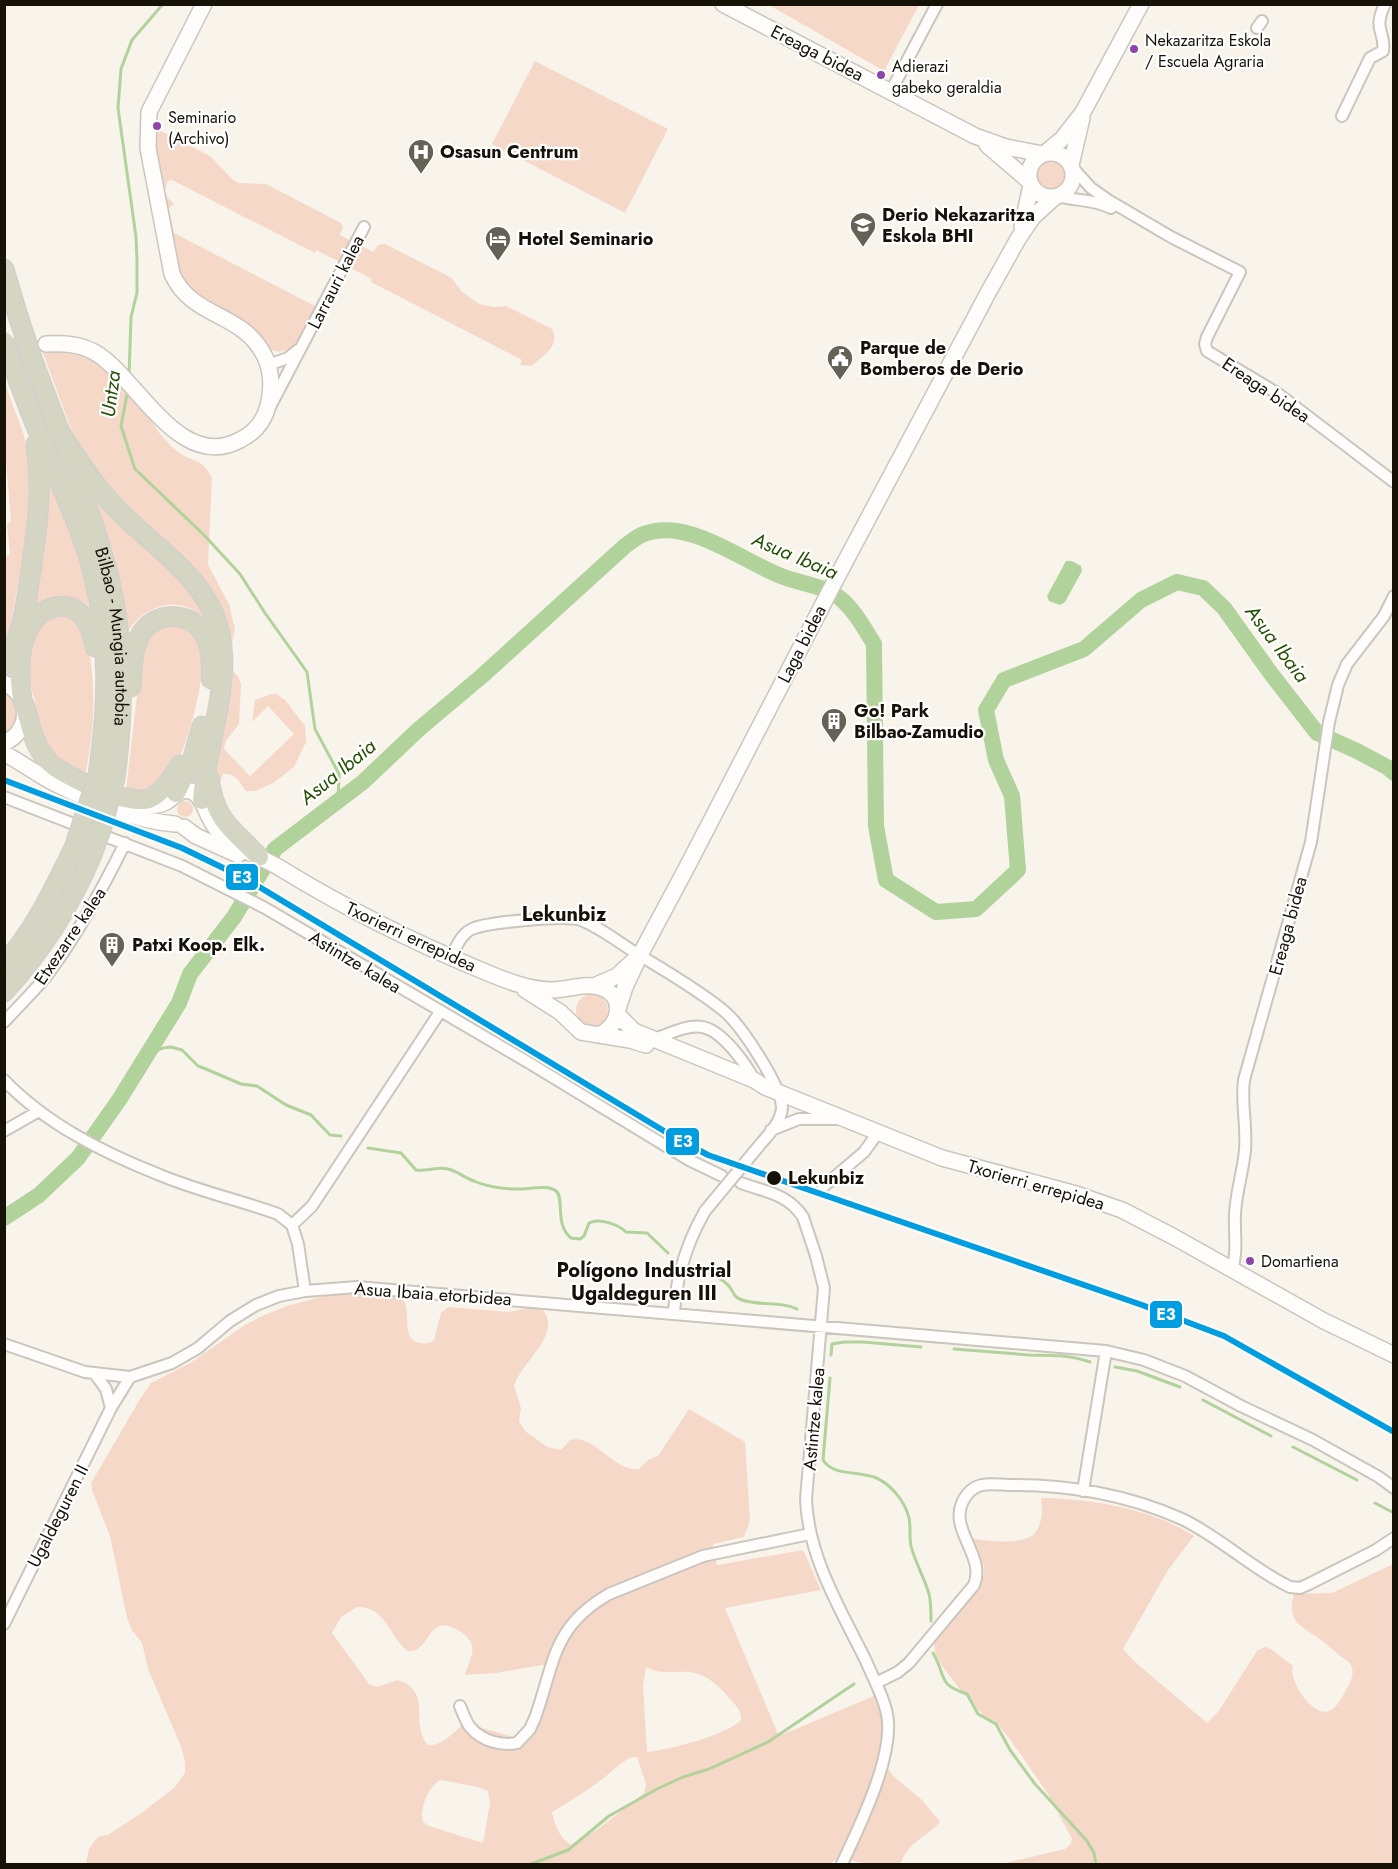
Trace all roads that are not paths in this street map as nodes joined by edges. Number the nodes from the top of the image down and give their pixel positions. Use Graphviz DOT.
graph roads {
  1 [pos="204,4"];
  2 [pos="723,4"];
  3 [pos="937,4"];
  4 [pos="1141,4"];
  5 [pos="1385,4"];
  6 [pos="891,90"];
  7 [pos="1083,112"];
  8 [pos="1342,116"];
  9 [pos="975,136"];
  10 [pos="1043,154"];
  11 [pos="1071,166"];
  12 [pos="1030,183"];
  13 [pos="1056,197"];
  14 [pos="1145,222"];
  15 [pos="364,227"];
  16 [pos="1018,238"];
  17 [pos="4,268"];
  18 [pos="307,338"];
  19 [pos="4,341"];
  20 [pos="46,344"];
  21 [pos="268,365"];
  22 [pos="265,416"];
  23 [pos="34,421"];
  24 [pos="57,428"];
  25 [pos="1394,482"];
  26 [pos="1394,596"];
  27 [pos="4,665"];
  28 [pos="4,683"];
  29 [pos="24,708"];
  30 [pos="122,721"];
  31 [pos="200,734"];
  32 [pos="4,743"];
  33 [pos="4,753"];
  34 [pos="207,759"];
  35 [pos="101,776"];
  36 [pos="173,796"];
  37 [pos="4,797"];
  38 [pos="203,803"];
  39 [pos="180,826"];
  40 [pos="124,843"];
  41 [pos="259,860"];
  42 [pos="640,955"];
  43 [pos="451,958"];
  44 [pos="4,964"];
  45 [pos="515,984"];
  46 [pos="591,986"];
  47 [pos="4,992"];
  48 [pos="618,1011"];
  49 [pos="440,1012"];
  50 [pos="4,1022"];
  51 [pos="572,1024"];
  52 [pos="598,1035"];
  53 [pos="652,1040"];
  54 [pos="4,1080"];
  55 [pos="765,1086"];
  56 [pos="39,1111"];
  57 [pos="846,1120"];
  58 [pos="771,1130"];
  59 [pos="4,1131"];
  60 [pos="877,1134"];
  61 [pos="722,1176"];
  62 [pos="741,1183"];
  63 [pos="823,1187"];
  64 [pos="292,1225"];
  65 [pos="1232,1270"];
  66 [pos="305,1291"];
  67 [pos="674,1314"];
  68 [pos="822,1327"];
  69 [pos="4,1344"];
  70 [pos="1106,1351"];
  71 [pos="1394,1355"];
  72 [pos="95,1374"];
  73 [pos="130,1377"];
  74 [pos="111,1408"];
  75 [pos="1394,1488"];
  76 [pos="1083,1491"];
  77 [pos="810,1534"];
  78 [pos="1394,1538"];
  79 [pos="4,1624"];
  80 [pos="876,1683"];
  81 [pos="460,1706"];
  82 [pos="842,1864"];
  1 -- 21 [label="street"];
  2 -- 6 [label="street, Ereaga bidea"];
  3 -- 6 [label="street"];
  4 -- 7 [label="street"];
  5 -- 8 [label="street"];
  6 -- 9 [label="street, Ereaga bidea"];
  7 -- 10 [label="street"];
  7 -- 11 [label="street"];
  9 -- 10 [label="street"];
  9 -- 12 [label="street"];
  10 -- 11 [label="street"];
  10 -- 12 [label="street"];
  11 -- 13 [label="street"];
  11 -- 14 [label="street, Ereaga bidea"];
  12 -- 13 [label="street"];
  12 -- 16 [label="street, Laga bidea"];
  13 -- 14 [label="street, Ereaga bidea"];
  13 -- 16 [label="street, Laga bidea"];
  14 -- 25 [label="street, Ereaga bidea"];
  15 -- 18 [label="street, Larrauri kalea"];
  16 -- 42 [label="street, Laga bidea"];
  17 -- 24 [label="highway, Bilbao - Mungia autobia, bridge"];
  18 -- 21 [label="street"];
  18 -- 22 [label="street, Larrauri kalea"];
  19 -- 23 [label="highway, Bilbao - Mungia autobia, bridge"];
  20 -- 22 [label="street"];
  21 -- 22 [label="street"];
  23 -- 27 [label="highway"];
  23 -- 35 [label="highway, Bilbao - Mungia autobia"];
  24 -- 30 [label="highway, Bilbao - Mungia autobia"];
  24 -- 34 [label="highway"];
  26 -- 65 [label="street, Ereaga bidea"];
  28 -- 29 [label="street"];
  29 -- 31 [label="highway"];
  29 -- 32 [label="street"];
  29 -- 35 [label="highway"];
  29 -- 36 [label="street"];
  30 -- 31 [label="highway"];
  30 -- 35 [label="highway, Bilbao - Mungia autobia"];
  31 -- 36 [label="highway"];
  33 -- 39 [label="street, Txorierri errepidea"];
  34 -- 38 [label="highway"];
  34 -- 41 [label="highway"];
  35 -- 44 [label="highway, bridge"];
  35 -- 47 [label="highway, Bilbao - Mungia autobia, bridge"];
  36 -- 38 [label="street"];
  36 -- 39 [label="street"];
  37 -- 40 [label="street, Astintze kalea"];
  38 -- 39 [label="street"];
  38 -- 41 [label="street, Txorierri errepidea"];
  39 -- 41 [label="street, Txorierri errepidea"];
  40 -- 49 [label="street, Astintze kalea"];
  40 -- 50 [label="street, Etxezarre kalea"];
  41 -- 43 [label="street, Txorierri errepidea"];
  42 -- 43 [label="street"];
  42 -- 46 [label="street"];
  42 -- 48 [label="street, Laga bidea"];
  42 -- 55 [label="street"];
  43 -- 45 [label="street, Txorierri errepidea"];
  45 -- 46 [label="street, Txorierri errepidea"];
  45 -- 51 [label="street, Txorierri errepidea"];
  46 -- 48 [label="street, Txorierri errepidea"];
  46 -- 51 [label="street"];
  48 -- 52 [label="street"];
  48 -- 53 [label="street, Txorierri errepidea"];
  49 -- 61 [label="street, Astintze kalea"];
  49 -- 64 [label="street"];
  51 -- 52 [label="street, Txorierri errepidea"];
  52 -- 55 [label="street, Txorierri errepidea"];
  53 -- 55 [label="street, Txorierri errepidea"];
  53 -- 55 [label="street"];
  54 -- 56 [label="street"];
  55 -- 57 [label="street, Txorierri errepidea"];
  55 -- 58 [label="street"];
  56 -- 59 [label="street"];
  56 -- 64 [label="street"];
  57 -- 58 [label="street"];
  57 -- 60 [label="street, Txorierri errepidea"];
  58 -- 67 [label="street, bridge"];
  60 -- 63 [label="street"];
  60 -- 65 [label="street, Txorierri errepidea"];
  62 -- 68 [label="street, Astintze kalea"];
  64 -- 66 [label="street"];
  65 -- 71 [label="street, Txorierri errepidea"];
  66 -- 67 [label="street, Asua Ibaia etorbidea"];
  66 -- 73 [label="street, Asua Ibaia etorbidea"];
  67 -- 68 [label="street, Asua Ibaia etorbidea"];
  68 -- 70 [label="street, Asua Ibaia etorbidea"];
  68 -- 77 [label="street, Astintze kalea"];
  69 -- 72 [label="street, Asua Ibaia etorbidea"];
  70 -- 75 [label="street, Asua Ibaia etorbidea"];
  70 -- 76 [label="street"];
  72 -- 73 [label="street, Asua Ibaia etorbidea"];
  72 -- 74 [label="street"];
  73 -- 74 [label="street, Ugaldeguren II"];
  74 -- 79 [label="street, Ugaldeguren II"];
  76 -- 78 [label="street"];
  76 -- 80 [label="street"];
  77 -- 80 [label="street, Astintze kalea"];
  77 -- 81 [label="street"];
  80 -- 82 [label="street, Astintze kalea"];
}
